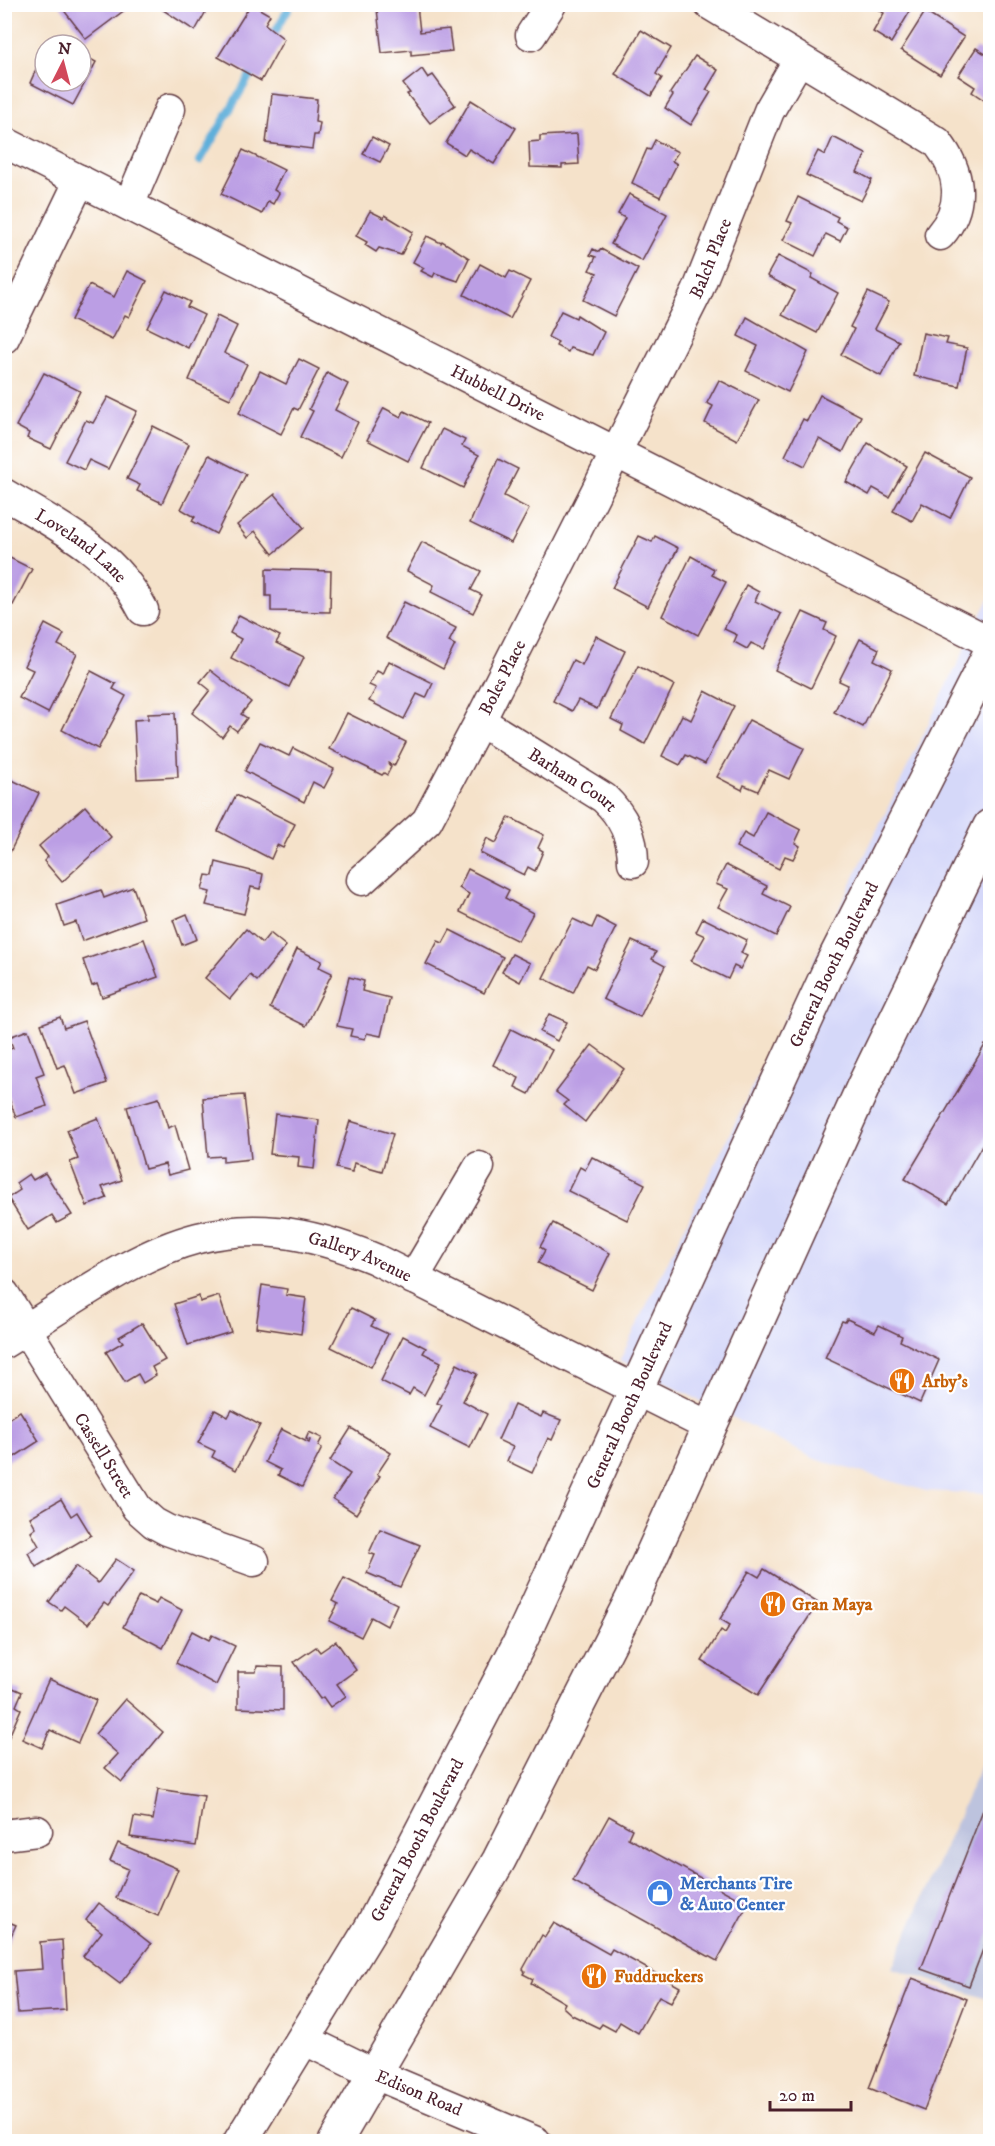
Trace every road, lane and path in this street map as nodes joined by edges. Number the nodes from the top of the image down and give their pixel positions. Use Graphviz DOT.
graph roads {
  1 [pos="551,4"];
  2 [pos="709,4"];
  3 [pos="531,35"];
  4 [pos="799,59"];
  5 [pos="170,109"];
  6 [pos="4,142"];
  7 [pos="80,180"];
  8 [pos="129,205"];
  9 [pos="940,235"];
  10 [pos="4,338"];
  11 [pos="615,454"];
  12 [pos="4,494"];
  13 [pos="143,610"];
  14 [pos="990,642"];
  15 [pos="990,653"];
  16 [pos="480,721"];
  17 [pos="990,826"];
  18 [pos="633,862"];
  19 [pos="362,880"];
  20 [pos="479,1167"];
  21 [pos="413,1278"];
  22 [pos="4,1294"];
  23 [pos="16,1336"];
  24 [pos="638,1391"];
  25 [pos="710,1427"];
  26 [pos="254,1561"];
  27 [pos="37,1831"];
  28 [pos="4,1835"];
  29 [pos="303,2039"];
  30 [pos="375,2074"];
  31 [pos="240,2142"];
  32 [pos="335,2142"];
  33 [pos="536,2142"];
  1 -- 3 [label="street"];
  2 -- 4 [label="street"];
  4 -- 9 [label="street"];
  4 -- 11 [label="street, Balch Place"];
  5 -- 8 [label="street"];
  6 -- 7 [label="street, Hubbell Drive"];
  7 -- 8 [label="street, Hubbell Drive"];
  7 -- 10 [label="street"];
  8 -- 11 [label="street, Hubbell Drive"];
  11 -- 14 [label="street, Hubbell Drive"];
  11 -- 16 [label="street, Boles Place"];
  12 -- 13 [label="street, Loveland Lane"];
  15 -- 24 [label="highway, General Booth Boulevard"];
  16 -- 18 [label="street, Barham Court"];
  16 -- 19 [label="street, Boles Place"];
  17 -- 25 [label="highway"];
  20 -- 21 [label="street"];
  21 -- 23 [label="street, Gallery Avenue"];
  21 -- 24 [label="street, Gallery Avenue"];
  22 -- 23 [label="street, Cassell Street"];
  23 -- 26 [label="street, Cassell Street"];
  24 -- 25 [label="street, Gallery Avenue"];
  24 -- 29 [label="highway, General Booth Boulevard"];
  25 -- 30 [label="highway"];
  27 -- 28 [label="street"];
  29 -- 30 [label="street, Edison Road"];
  29 -- 31 [label="highway, General Booth Boulevard"];
  30 -- 32 [label="highway"];
  30 -- 33 [label="street, Edison Road"];
}
